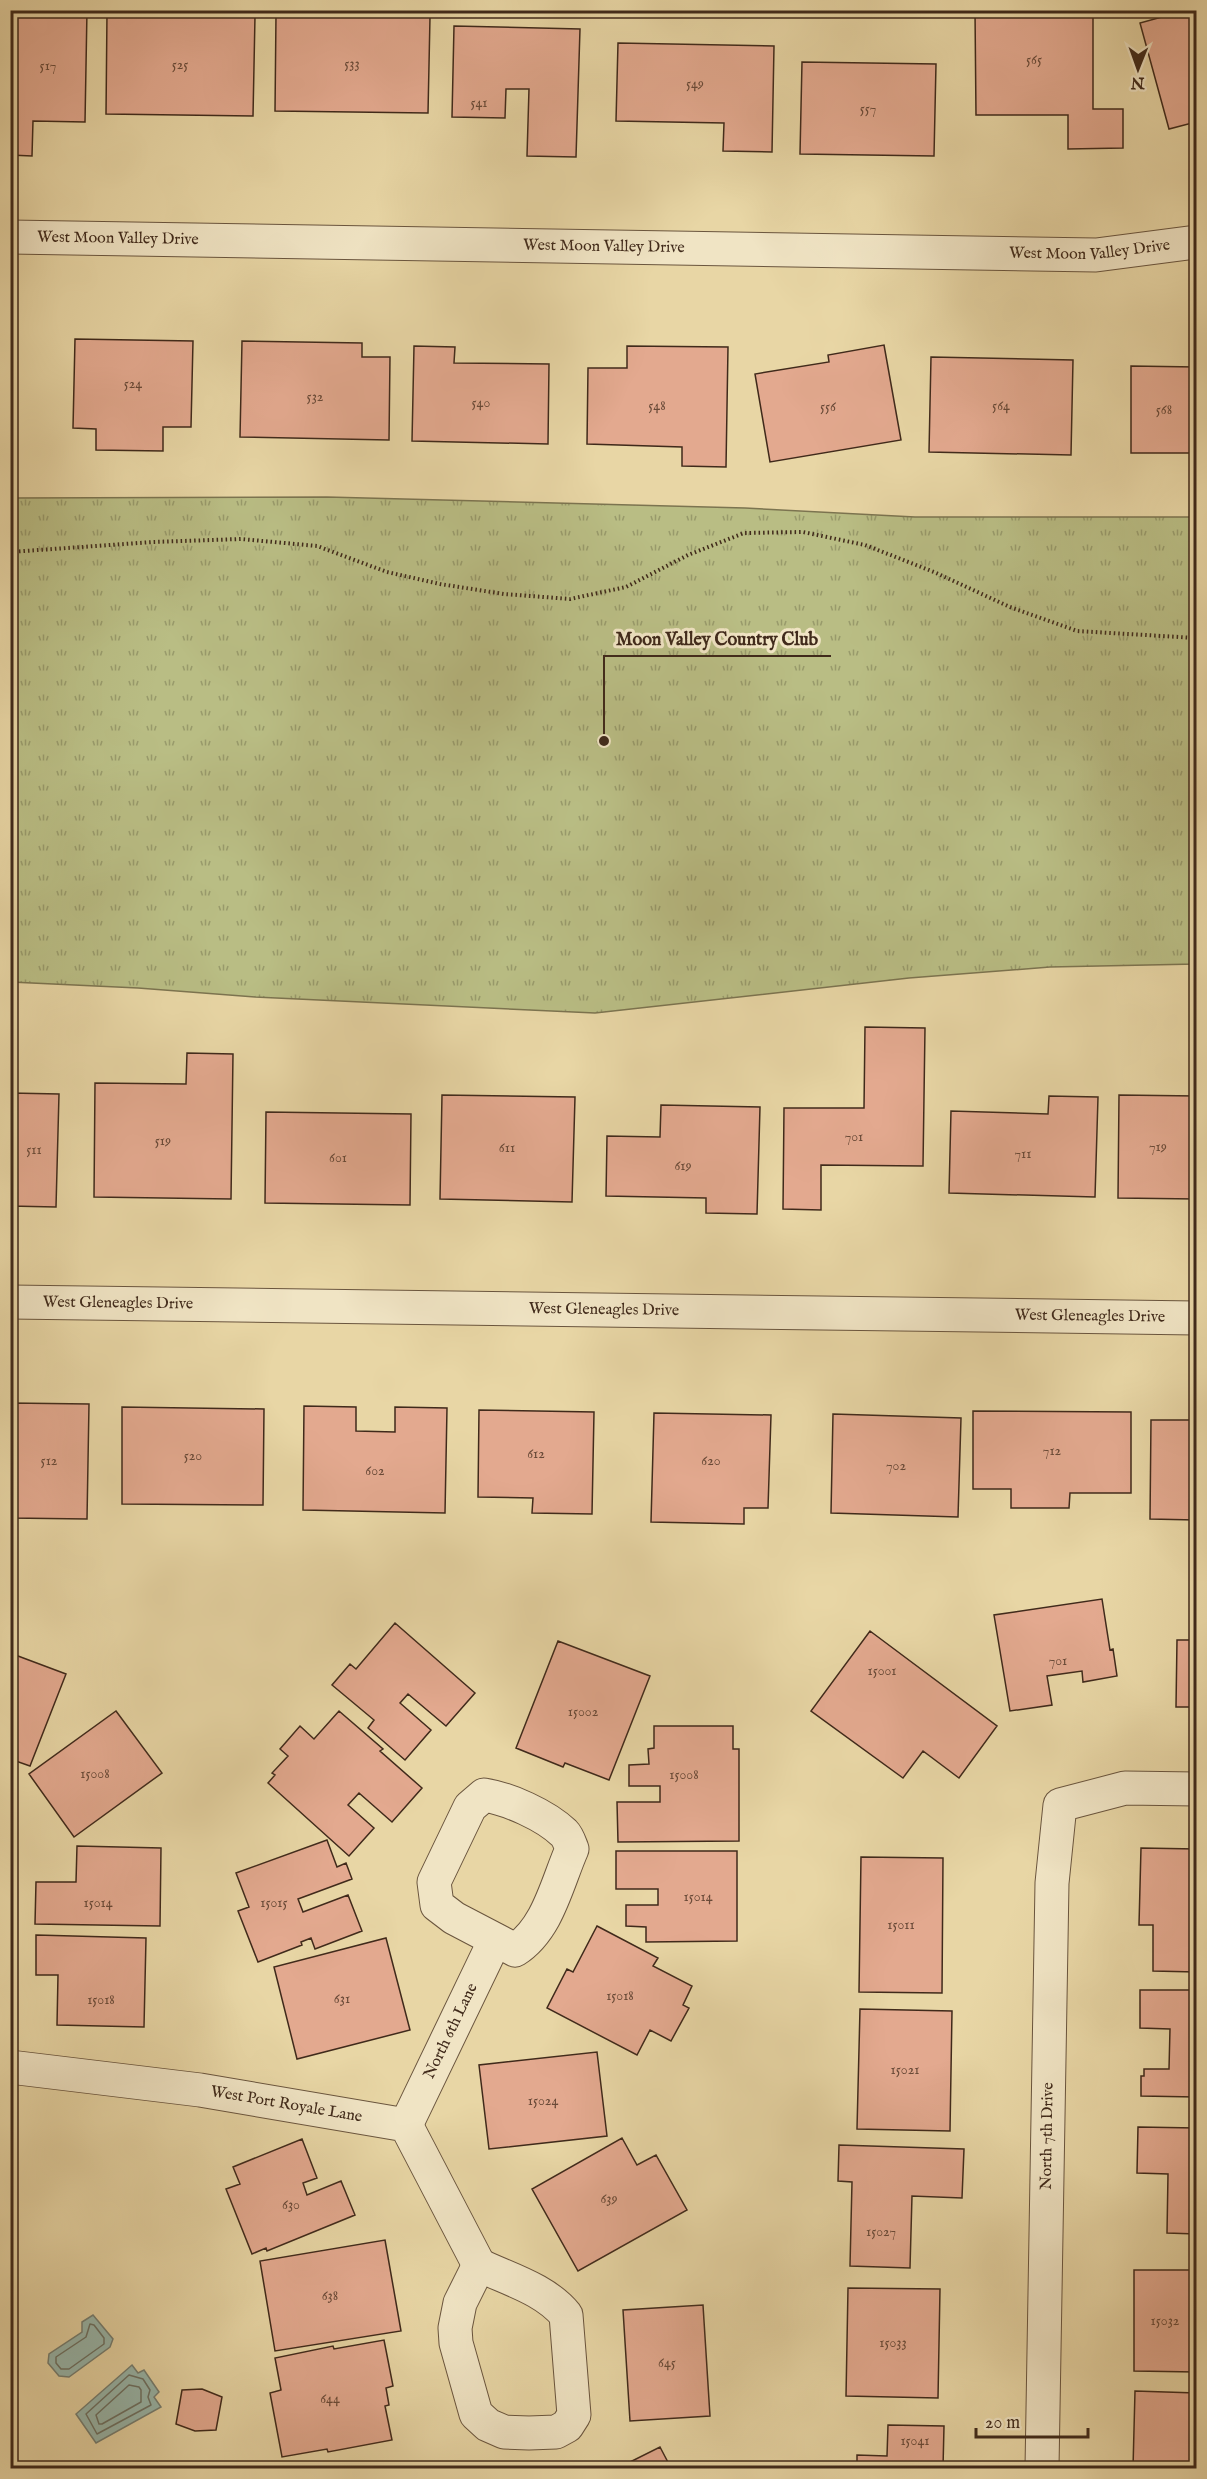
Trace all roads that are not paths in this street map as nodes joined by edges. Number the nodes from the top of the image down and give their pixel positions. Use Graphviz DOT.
graph roads {
  1 [pos="10,237"];
  2 [pos="1197,242"];
  3 [pos="10,1302"];
  4 [pos="1197,1318"];
  5 [pos="1197,1789"];
  6 [pos="495,1940"];
  7 [pos="10,2067"];
  8 [pos="406,2125"];
  9 [pos="479,2265"];
  10 [pos="1042,2469"];
  1 -- 2 [label="street, West Moon Valley Drive"];
  3 -- 4 [label="street, West Gleneagles Drive"];
  5 -- 10 [label="street, North 7th Drive"];
  6 -- 6 [label="street"];
  6 -- 8 [label="street, North 6th Lane"];
  7 -- 8 [label="street, West Port Royale Lane"];
  8 -- 9 [label="street"];
  9 -- 9 [label="street"];
}
